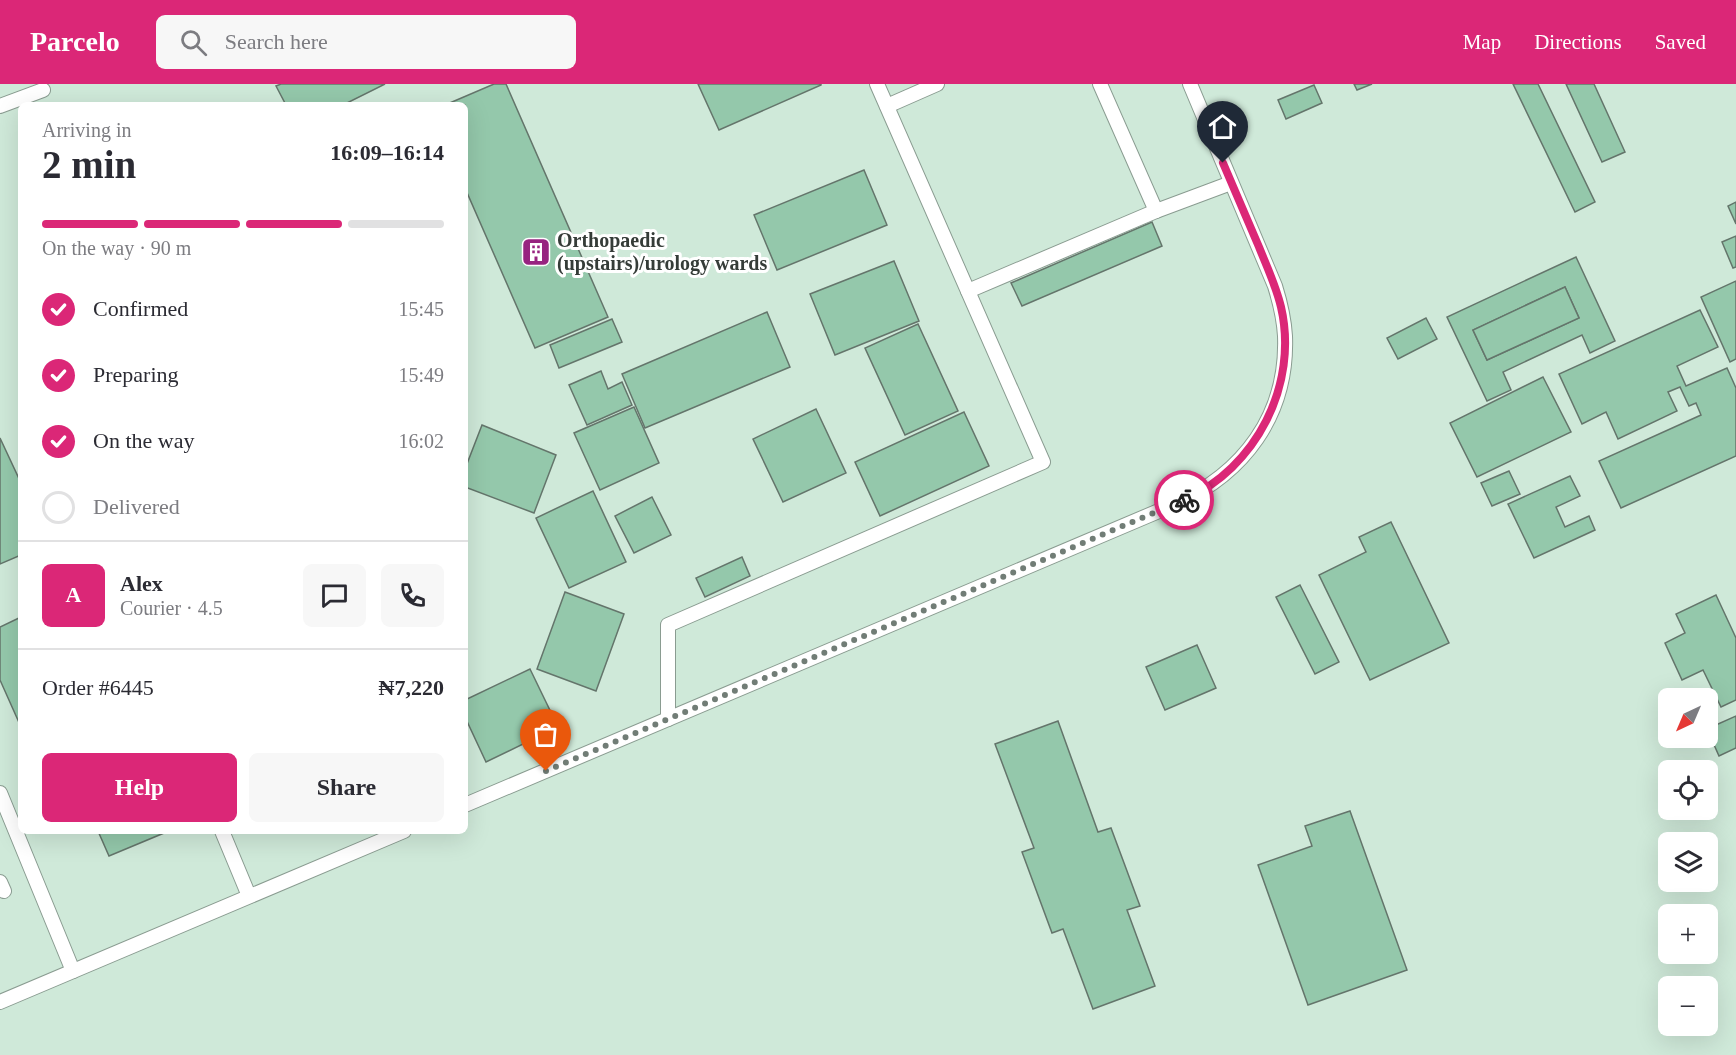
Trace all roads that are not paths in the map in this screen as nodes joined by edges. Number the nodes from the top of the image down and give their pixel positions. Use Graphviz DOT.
graph roads {
  1 [pos="877,84"];
  2 [pos="937,84"];
  3 [pos="1100,84"];
  4 [pos="1190,84"];
  5 [pos="44,90"];
  6 [pos="0,106"];
  7 [pos="886,106"];
  8 [pos="1231,183"];
  9 [pos="1156,211"];
  10 [pos="968,291"];
  11 [pos="668,719"];
  12 [pos="0,793"];
  13 [pos="468,804"];
  14 [pos="223,834"];
  15 [pos="397,834"];
  16 [pos="249,896"];
  17 [pos="73,971"];
  18 [pos="0,1002"];
  1 -- 7 [label="lane"];
  2 -- 7 [label="lane"];
  3 -- 9 [label="lane"];
  4 -- 8 [label="lane"];
  5 -- 6 [label="lane"];
  7 -- 10 [label="lane"];
  8 -- 9 [label="lane"];
  8 -- 11 [label="lane"];
  9 -- 10 [label="lane"];
  10 -- 11 [label="lane"];
  11 -- 13 [label="lane"];
  12 -- 17 [label="lane"];
  14 -- 16 [label="lane"];
  15 -- 16 [label="lane"];
  16 -- 17 [label="lane"];
  17 -- 18 [label="lane"];
}
